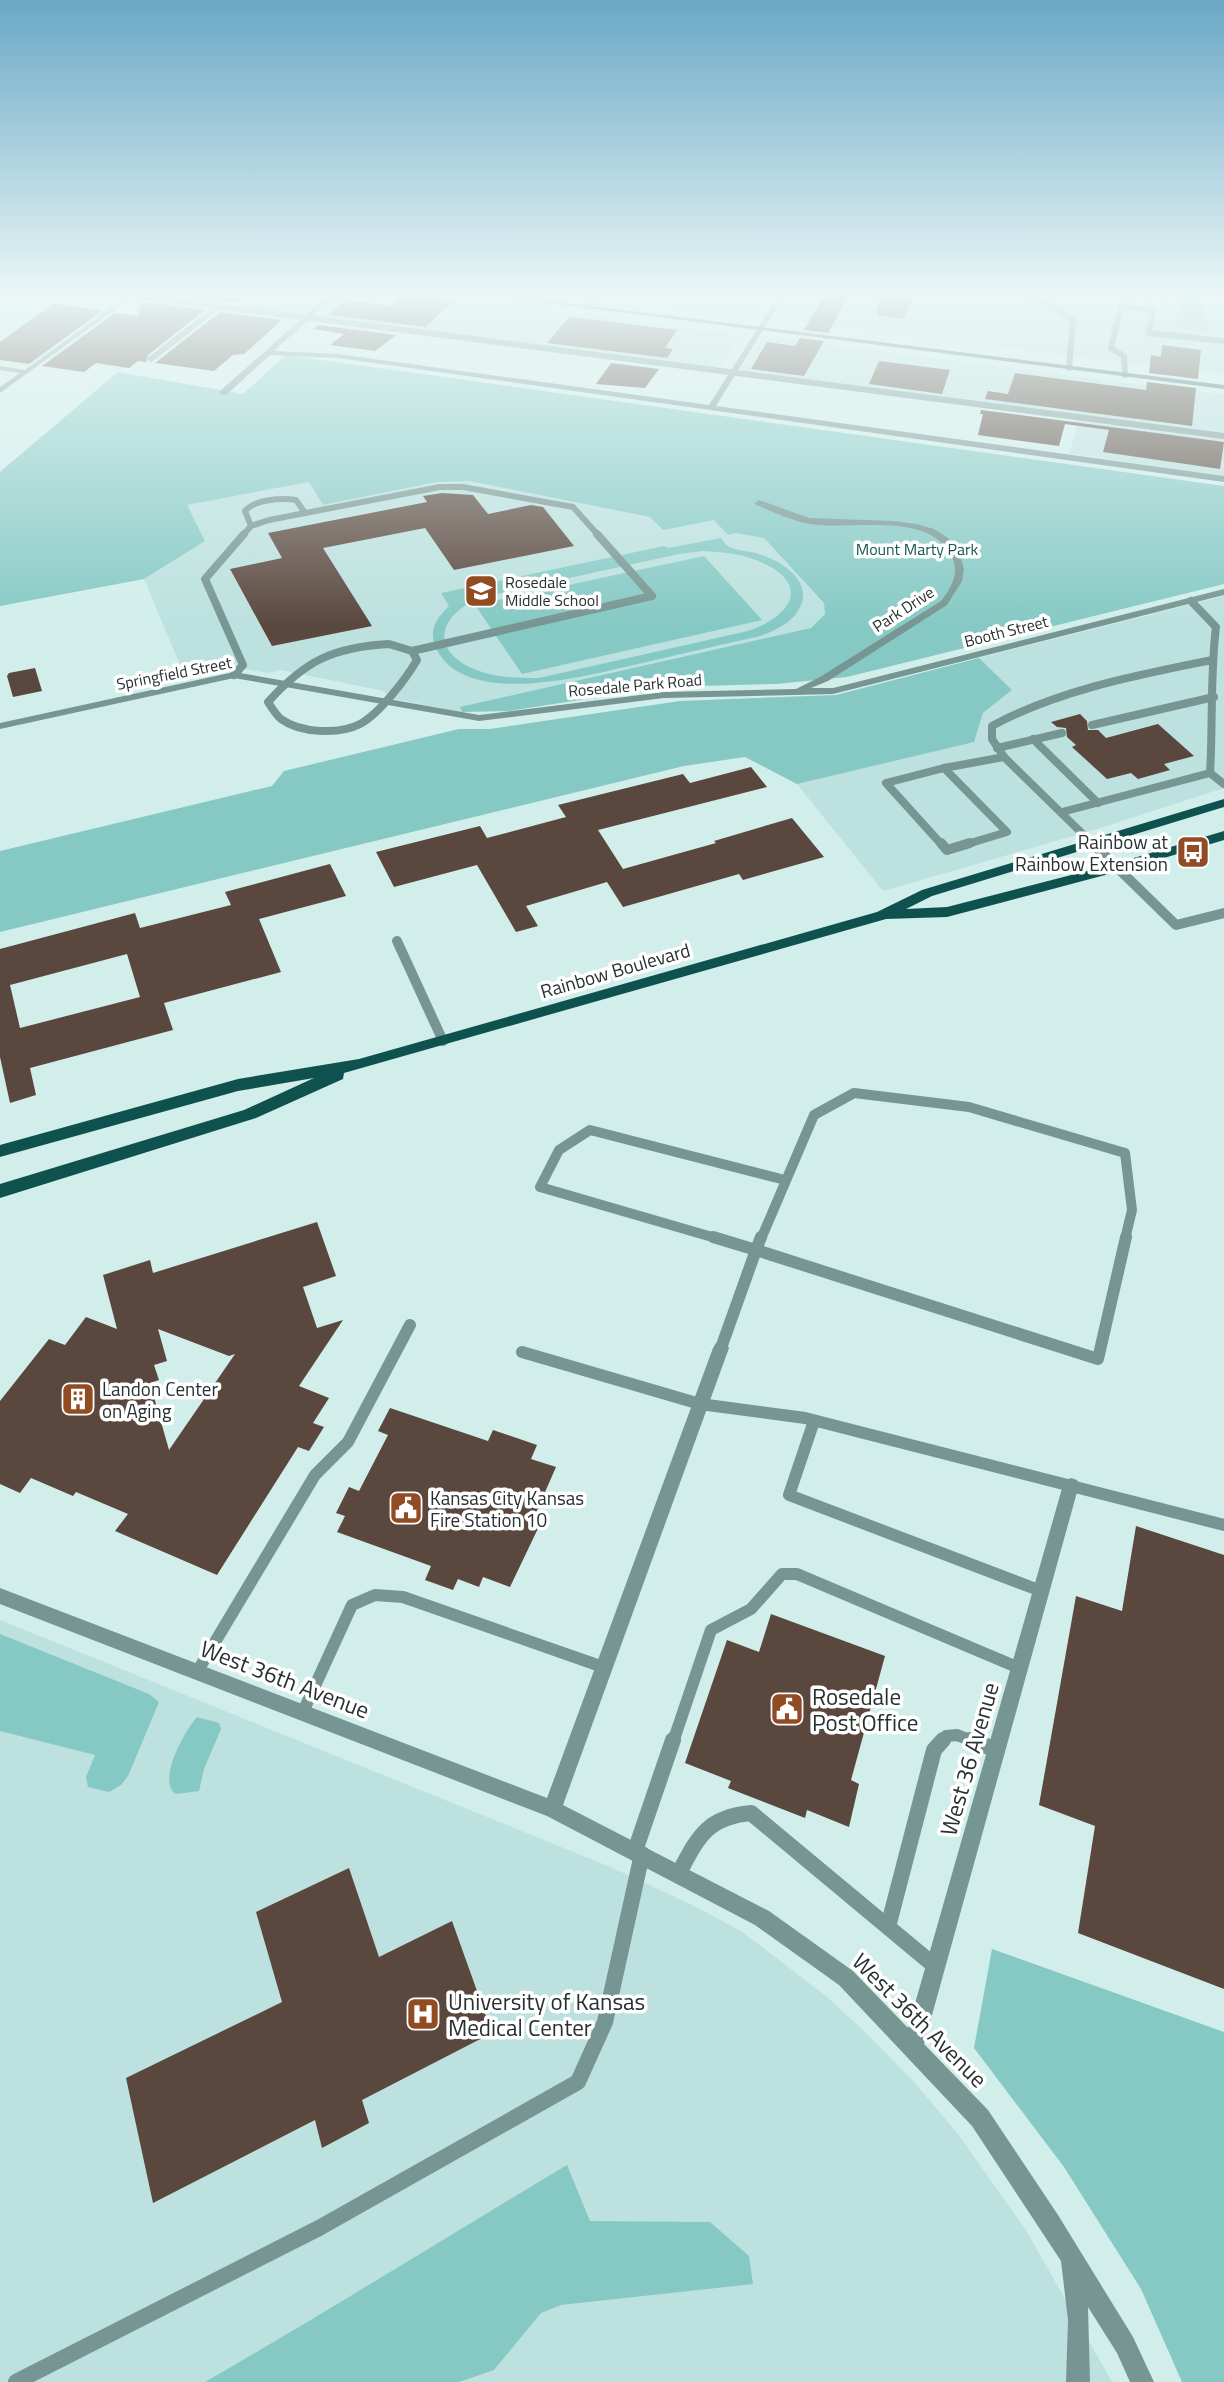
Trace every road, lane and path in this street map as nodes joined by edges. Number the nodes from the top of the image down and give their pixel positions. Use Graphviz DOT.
graph roads {
  1 [pos="699,404"];
  2 [pos="984,404"];
  3 [pos="712,406"];
  4 [pos="1224,436"];
  5 [pos="1224,479"];
  6 [pos="759,503"];
  7 [pos="305,513"];
  8 [pos="251,526"];
  9 [pos="1224,593"];
  10 [pos="1191,601"];
  11 [pos="412,651"];
  12 [pos="1212,660"];
  13 [pos="234,675"];
  14 [pos="283,684"];
  15 [pos="795,692"];
  16 [pos="1214,697"];
  17 [pos="382,703"];
  18 [pos="479,718"];
  19 [pos="1092,725"];
  20 [pos="0,726"];
  21 [pos="1062,733"];
  22 [pos="1033,739"];
  23 [pos="996,748"];
  24 [pos="1004,757"];
  25 [pos="944,768"];
  26 [pos="1210,773"];
  27 [pos="1224,784"];
  28 [pos="1098,803"];
  29 [pos="1224,803"];
  30 [pos="1062,812"];
  31 [pos="1224,835"];
  32 [pos="1093,842"];
  33 [pos="1118,867"];
  34 [pos="1224,913"];
  35 [pos="882,915"];
  36 [pos="397,941"];
  37 [pos="443,1041"];
  38 [pos="359,1065"];
  39 [pos="0,1151"];
  40 [pos="786,1180"];
  41 [pos="0,1191"];
  42 [pos="756,1250"];
  43 [pos="410,1325"];
  44 [pos="720,1348"];
  45 [pos="522,1352"];
  46 [pos="700,1404"];
  47 [pos="814,1421"];
  48 [pos="1071,1485"];
  49 [pos="1224,1525"];
  50 [pos="1041,1591"];
  51 [pos="0,1596"];
  52 [pos="604,1667"];
  53 [pos="1020,1668"];
  54 [pos="197,1672"];
  55 [pos="302,1714"];
  56 [pos="996,1750"];
  57 [pos="552,1809"];
  58 [pos="638,1853"];
  59 [pos="679,1873"];
  60 [pos="888,1927"];
  61 [pos="936,1967"];
  62 [pos="914,2046"];
  63 [pos="1070,2256"];
  64 [pos="16,2382"];
  65 [pos="1078,2382"];
  66 [pos="1142,2382"];
  1 -- 3 [label="street"];
  2 -- 4 [label="lane"];
  3 -- 5 [label="street"];
  6 -- 15 [label="street, Park Drive"];
  7 -- 8 [label="lane"];
  7 -- 8 [label="lane"];
  7 -- 11 [label="lane"];
  8 -- 13 [label="lane"];
  9 -- 10 [label="street, Booth Street"];
  10 -- 12 [label="lane"];
  10 -- 15 [label="street, Booth Street"];
  11 -- 14 [label="lane"];
  11 -- 17 [label="lane"];
  12 -- 16 [label="lane"];
  12 -- 23 [label="lane"];
  13 -- 14 [label="street, Springfield Street"];
  13 -- 20 [label="street, Springfield Street"];
  14 -- 17 [label="street, Springfield Street"];
  14 -- 17 [label="lane"];
  15 -- 18 [label="street, Rosedale Park Road"];
  16 -- 19 [label="lane"];
  16 -- 26 [label="lane"];
  17 -- 18 [label="street, Springfield Street"];
  21 -- 22 [label="lane"];
  22 -- 23 [label="lane"];
  22 -- 28 [label="lane"];
  23 -- 24 [label="lane"];
  24 -- 25 [label="lane"];
  24 -- 30 [label="lane"];
  25 -- 25 [label="lane"];
  26 -- 27 [label="lane"];
  26 -- 28 [label="lane"];
  28 -- 30 [label="lane"];
  29 -- 32 [label="main road, Rainbow Boulevard"];
  30 -- 32 [label="lane"];
  31 -- 33 [label="main road, Rainbow Boulevard"];
  32 -- 33 [label="lane"];
  32 -- 35 [label="main road, Rainbow Boulevard"];
  33 -- 34 [label="lane"];
  33 -- 35 [label="main road, Rainbow Boulevard"];
  35 -- 37 [label="main road, Rainbow Boulevard"];
  36 -- 37 [label="lane"];
  37 -- 38 [label="main road, Rainbow Boulevard"];
  38 -- 39 [label="main road, Rainbow Boulevard"];
  38 -- 41 [label="main road, Rainbow Boulevard"];
  40 -- 42 [label="lane"];
  40 -- 42 [label="lane"];
  40 -- 42 [label="lane"];
  42 -- 44 [label="lane"];
  43 -- 54 [label="lane"];
  44 -- 46 [label="street"];
  45 -- 46 [label="lane"];
  46 -- 47 [label="lane"];
  46 -- 52 [label="street"];
  47 -- 48 [label="lane"];
  47 -- 50 [label="lane"];
  48 -- 49 [label="lane"];
  48 -- 50 [label="street, West 36 Avenue"];
  50 -- 53 [label="street, West 36 Avenue"];
  51 -- 54 [label="street, West 36th Avenue"];
  52 -- 55 [label="lane"];
  52 -- 57 [label="street"];
  53 -- 56 [label="street, West 36 Avenue"];
  53 -- 58 [label="lane"];
  54 -- 55 [label="street, West 36th Avenue"];
  55 -- 57 [label="street, West 36th Avenue"];
  56 -- 60 [label="lane"];
  56 -- 61 [label="street, West 36 Avenue"];
  57 -- 58 [label="street, West 36th Avenue"];
  58 -- 59 [label="street, West 36th Avenue"];
  58 -- 64 [label="lane"];
  59 -- 60 [label="lane"];
  59 -- 62 [label="street, West 36th Avenue"];
  60 -- 61 [label="lane"];
  61 -- 62 [label="street, West 36 Avenue"];
  62 -- 63 [label="street, West 36th Avenue"];
  63 -- 65 [label="street"];
  63 -- 66 [label="street, West 36th Avenue"];
}
